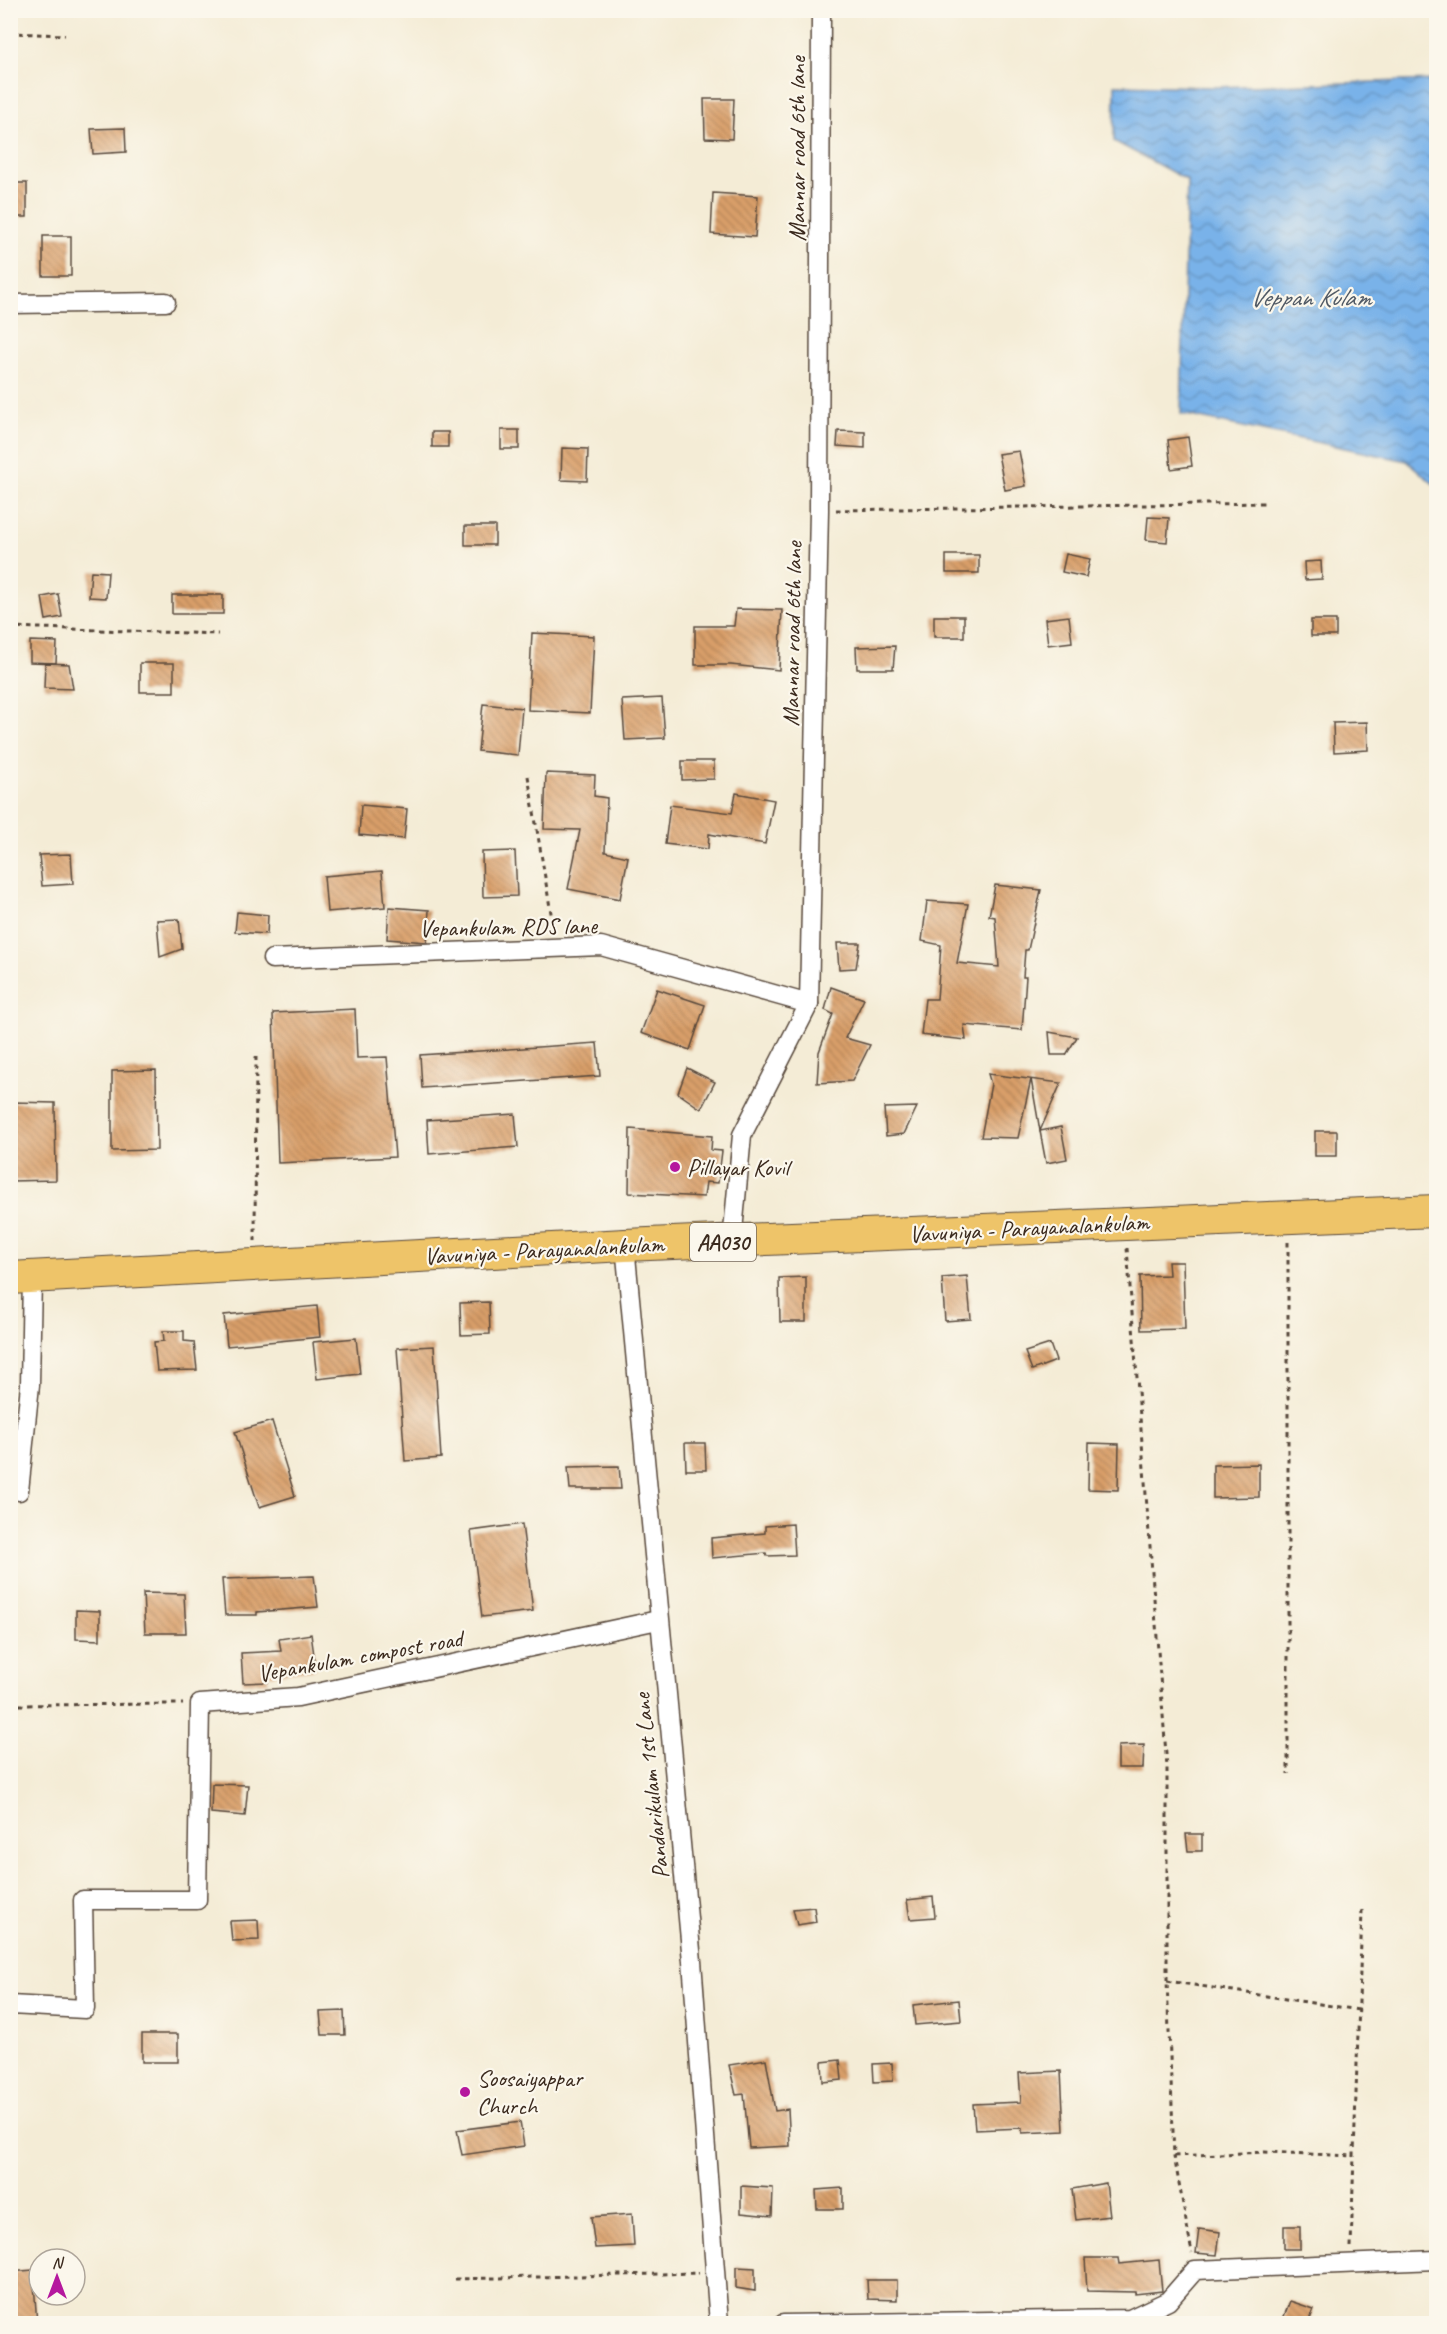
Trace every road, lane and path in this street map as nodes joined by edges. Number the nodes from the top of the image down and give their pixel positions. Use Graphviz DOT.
graph roads {
  1 [pos="821,10"];
  2 [pos="10,33"];
  3 [pos="65,35"];
  4 [pos="166,302"];
  5 [pos="10,304"];
  6 [pos="1266,503"];
  7 [pos="819,510"];
  8 [pos="10,627"];
  9 [pos="218,634"];
  10 [pos="528,776"];
  11 [pos="557,947"];
  12 [pos="272,959"];
  13 [pos="809,1004"];
  14 [pos="256,1053"];
  15 [pos="1437,1211"];
  16 [pos="1288,1219"];
  17 [pos="1125,1223"];
  18 [pos="255,1241"];
  19 [pos="732,1242"];
  20 [pos="625,1245"];
  21 [pos="21,1277"];
  22 [pos="19,1491"];
  23 [pos="658,1620"];
  24 [pos="200,1704"];
  25 [pos="10,1705"];
  26 [pos="1288,1774"];
  27 [pos="1362,1910"];
  28 [pos="1167,1981"];
  29 [pos="10,2005"];
  30 [pos="1359,2010"];
  31 [pos="1174,2156"];
  32 [pos="1354,2156"];
  33 [pos="1437,2260"];
  34 [pos="1350,2263"];
  35 [pos="1195,2270"];
  36 [pos="715,2273"];
  37 [pos="455,2278"];
  38 [pos="719,2324"];
  39 [pos="783,2324"];
  1 -- 7 [label="street, Mannar road 6th lane"];
  2 -- 3 [label="path"];
  4 -- 5 [label="street"];
  6 -- 7 [label="path"];
  7 -- 13 [label="street, Mannar road 6th lane"];
  8 -- 9 [label="path"];
  10 -- 11 [label="path"];
  11 -- 12 [label="street, Vepankulam RDS lane"];
  11 -- 13 [label="street, Vepankulam RDS lane"];
  13 -- 19 [label="street, Mannar road 6th lane"];
  14 -- 18 [label="path"];
  15 -- 16 [label="highway, Vavuniya - Parayanalankulam / AA030"];
  16 -- 17 [label="highway, Vavuniya - Parayanalankulam / AA030"];
  16 -- 26 [label="path"];
  17 -- 19 [label="highway, Vavuniya - Parayanalankulam / AA030"];
  17 -- 28 [label="path"];
  19 -- 20 [label="highway, Vavuniya - Parayanalankulam / AA030"];
  20 -- 21 [label="highway, Vavuniya - Parayanalankulam / AA030"];
  20 -- 23 [label="street, Pandarikulam 1st Lane"];
  21 -- 22 [label="street"];
  23 -- 24 [label="street, Vepankulam compost road"];
  23 -- 36 [label="street, Pandarikulam 1st Lane"];
  24 -- 25 [label="path"];
  24 -- 29 [label="street"];
  27 -- 30 [label="path"];
  28 -- 30 [label="path"];
  28 -- 31 [label="path"];
  30 -- 32 [label="path"];
  31 -- 32 [label="path"];
  31 -- 35 [label="path"];
  32 -- 34 [label="path"];
  33 -- 34 [label="street"];
  34 -- 35 [label="street"];
  35 -- 39 [label="street"];
  36 -- 37 [label="path"];
  36 -- 38 [label="street, Pandarikulam 1st Lane"];
}
